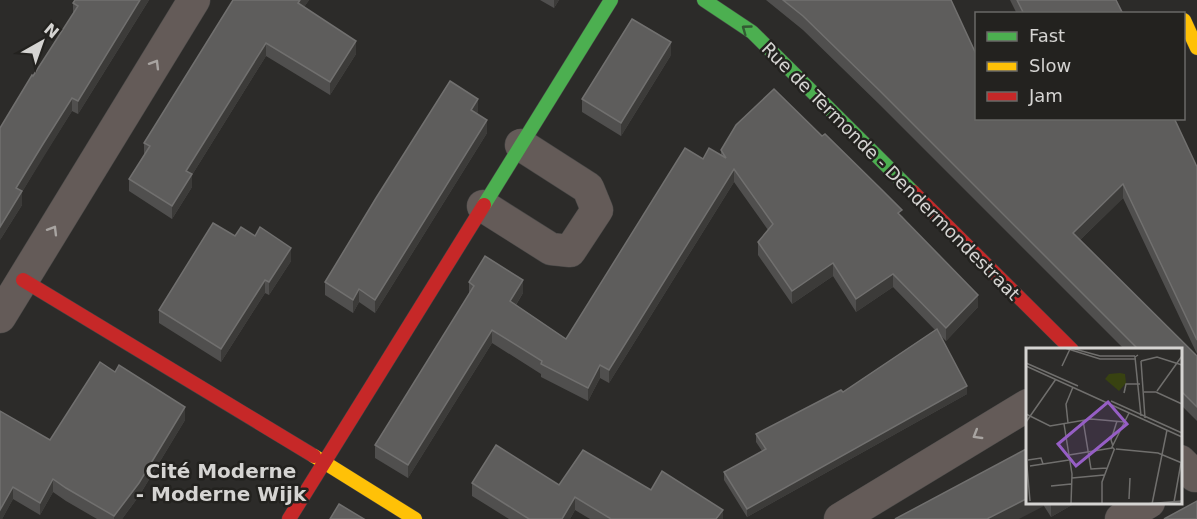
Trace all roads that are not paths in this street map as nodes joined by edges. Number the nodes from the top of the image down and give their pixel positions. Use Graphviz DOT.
graph roads {
  1 [pos="194,0"];
  2 [pos="610,0"];
  3 [pos="704,0"];
  4 [pos="1185,23"];
  5 [pos="1197,48"];
  6 [pos="521,145"];
  7 [pos="483,206"];
  8 [pos="23,280"];
  9 [pos="0,317"];
  10 [pos="1070,348"];
  11 [pos="1026,406"];
  12 [pos="324,462"];
  13 [pos="1146,504"];
  14 [pos="288,519"];
  15 [pos="415,519"];
  16 [pos="840,519"];
  17 [pos="1121,519"];
  8 -- 1 [label="street, one-way"];
  2 -- 6 [label="street"];
  10 -- 3 [label="street, Rue de Termonde - Dendermondestraat, one-way"];
  4 -- 5 [label="street"];
  6 -- 7 [label="street"];
  6 -- 7 [label="street"];
  7 -- 12 [label="street"];
  8 -- 9 [label="street"];
  8 -- 12 [label="street"];
  11 -- 16 [label="street, one-way"];
  12 -- 14 [label="street"];
  12 -- 15 [label="street"];
  13 -- 17 [label="street"];
}
